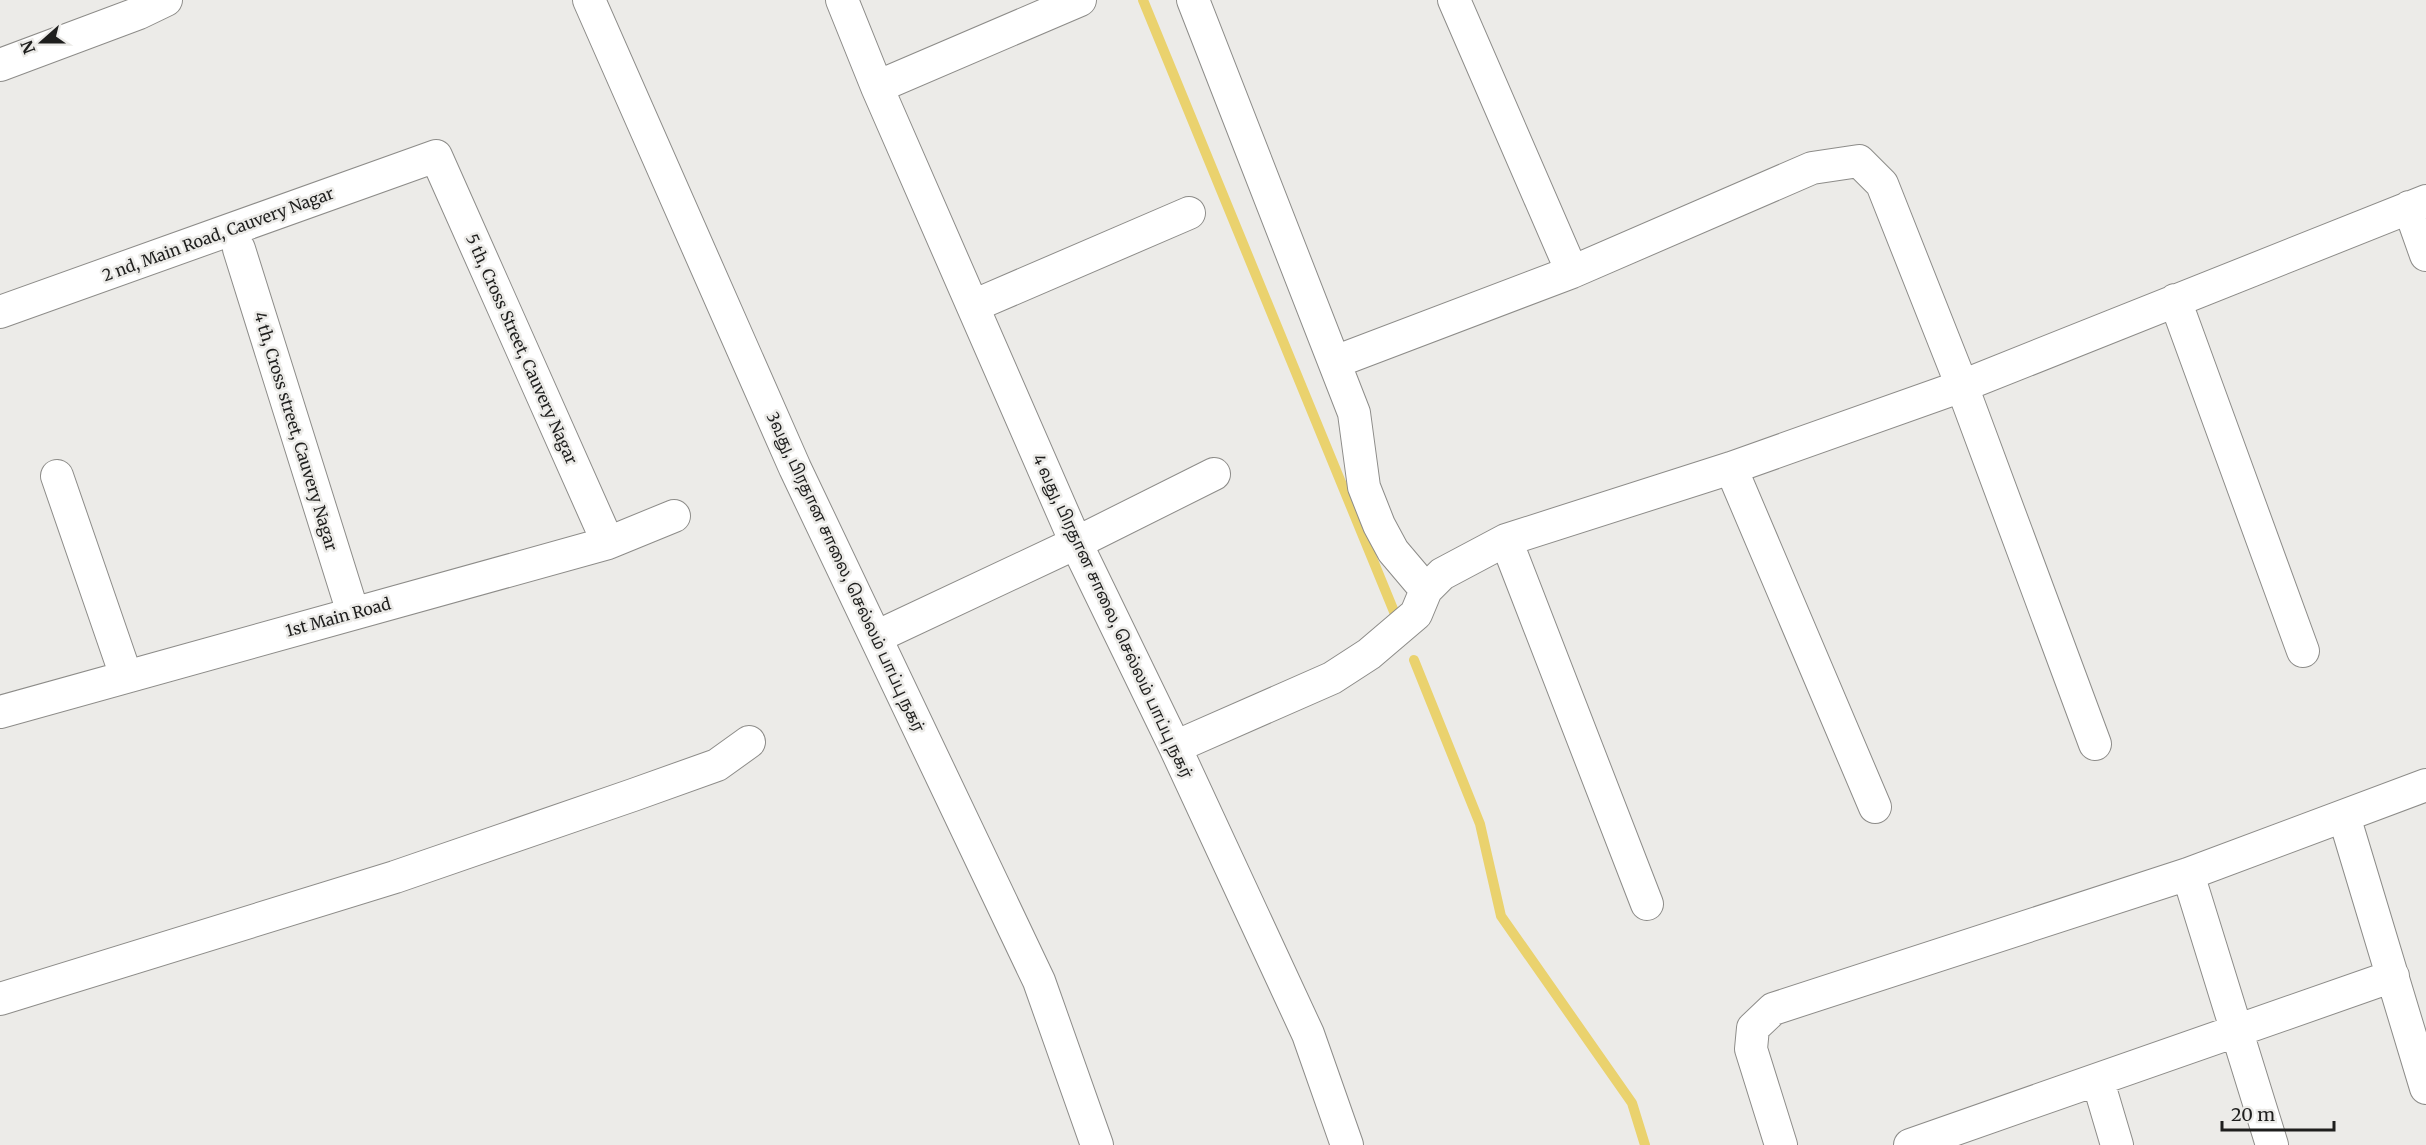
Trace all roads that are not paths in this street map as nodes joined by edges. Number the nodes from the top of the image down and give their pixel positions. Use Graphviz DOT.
graph roads {
  1 [pos="166,0"];
  2 [pos="589,0"];
  3 [pos="842,0"];
  4 [pos="1080,0"];
  5 [pos="1192,0"];
  6 [pos="1454,0"];
  7 [pos="0,65"];
  8 [pos="877,87"];
  9 [pos="436,156"];
  10 [pos="2418,204"];
  11 [pos="1189,213"];
  12 [pos="239,249"];
  13 [pos="2426,255"];
  14 [pos="1572,272"];
  15 [pos="2175,300"];
  16 [pos="973,306"];
  17 [pos="0,312"];
  18 [pos="1335,362"];
  19 [pos="1962,386"];
  20 [pos="1731,468"];
  21 [pos="1214,474"];
  22 [pos="57,476"];
  23 [pos="674,516"];
  24 [pos="1506,540"];
  25 [pos="608,543"];
  26 [pos="1076,543"];
  27 [pos="1426,590"];
  28 [pos="353,613"];
  29 [pos="876,637"];
  30 [pos="2303,651"];
  31 [pos="126,676"];
  32 [pos="0,712"];
  33 [pos="749,742"];
  34 [pos="2095,744"];
  35 [pos="1175,747"];
  36 [pos="2426,785"];
  37 [pos="1875,807"];
  38 [pos="2344,816"];
  39 [pos="2188,874"];
  40 [pos="1647,904"];
  41 [pos="2393,976"];
  42 [pos="0,999"];
  43 [pos="2236,1032"];
  44 [pos="2097,1081"];
  45 [pos="2426,1088"];
  46 [pos="1947,1139"];
  47 [pos="1097,1145"];
  48 [pos="1347,1145"];
  49 [pos="1781,1145"];
  50 [pos="1910,1145"];
  51 [pos="2117,1145"];
  52 [pos="2272,1145"];
  1 -- 7 [label="street"];
  2 -- 29 [label="street, 3வது, பிரதான சாலை, செல்லம் பாப்பு நகர்"];
  3 -- 8 [label="street, 4 வது, பிரதான சாலை, செல்லம் பாப்பு நகர்"];
  4 -- 8 [label="street"];
  5 -- 18 [label="street"];
  6 -- 14 [label="street"];
  8 -- 16 [label="street, 4 வது, பிரதான சாலை, செல்லம் பாப்பு நகர்"];
  9 -- 17 [label="street, 2 nd, Main Road, Cauvery Nagar"];
  9 -- 25 [label="street, 5 th, Cross Street, Cauvery Nagar"];
  10 -- 13 [label="street"];
  10 -- 15 [label="street"];
  11 -- 16 [label="street"];
  12 -- 28 [label="street, 4 th, Cross street, Cauvery Nagar"];
  14 -- 18 [label="street"];
  14 -- 19 [label="street"];
  15 -- 19 [label="street"];
  15 -- 30 [label="street"];
  16 -- 26 [label="street, 4 வது, பிரதான சாலை, செல்லம் பாப்பு நகர்"];
  18 -- 27 [label="street"];
  19 -- 20 [label="street"];
  19 -- 34 [label="street"];
  20 -- 24 [label="street"];
  20 -- 37 [label="street"];
  21 -- 26 [label="street"];
  22 -- 31 [label="street"];
  23 -- 25 [label="street, 1st Main Road"];
  24 -- 27 [label="street"];
  24 -- 40 [label="street"];
  25 -- 28 [label="street, 1st Main Road"];
  26 -- 29 [label="street"];
  26 -- 35 [label="street, 4 வது, பிரதான சாலை, செல்லம் பாப்பு நகர்"];
  27 -- 35 [label="street"];
  28 -- 31 [label="street, 1st Main Road"];
  29 -- 47 [label="street, 3வது, பிரதான சாலை, செல்லம் பாப்பு நகர்"];
  31 -- 32 [label="street, 1st Main Road"];
  33 -- 42 [label="street"];
  35 -- 48 [label="street, 4 வது, பிரதான சாலை, செல்லம் பாப்பு நகர்"];
  36 -- 38 [label="street"];
  38 -- 39 [label="street"];
  38 -- 41 [label="street"];
  39 -- 43 [label="street"];
  39 -- 49 [label="street"];
  41 -- 43 [label="street"];
  41 -- 45 [label="street"];
  43 -- 44 [label="street"];
  43 -- 52 [label="street"];
  44 -- 46 [label="street"];
  44 -- 51 [label="street"];
  46 -- 50 [label="street"];
}
